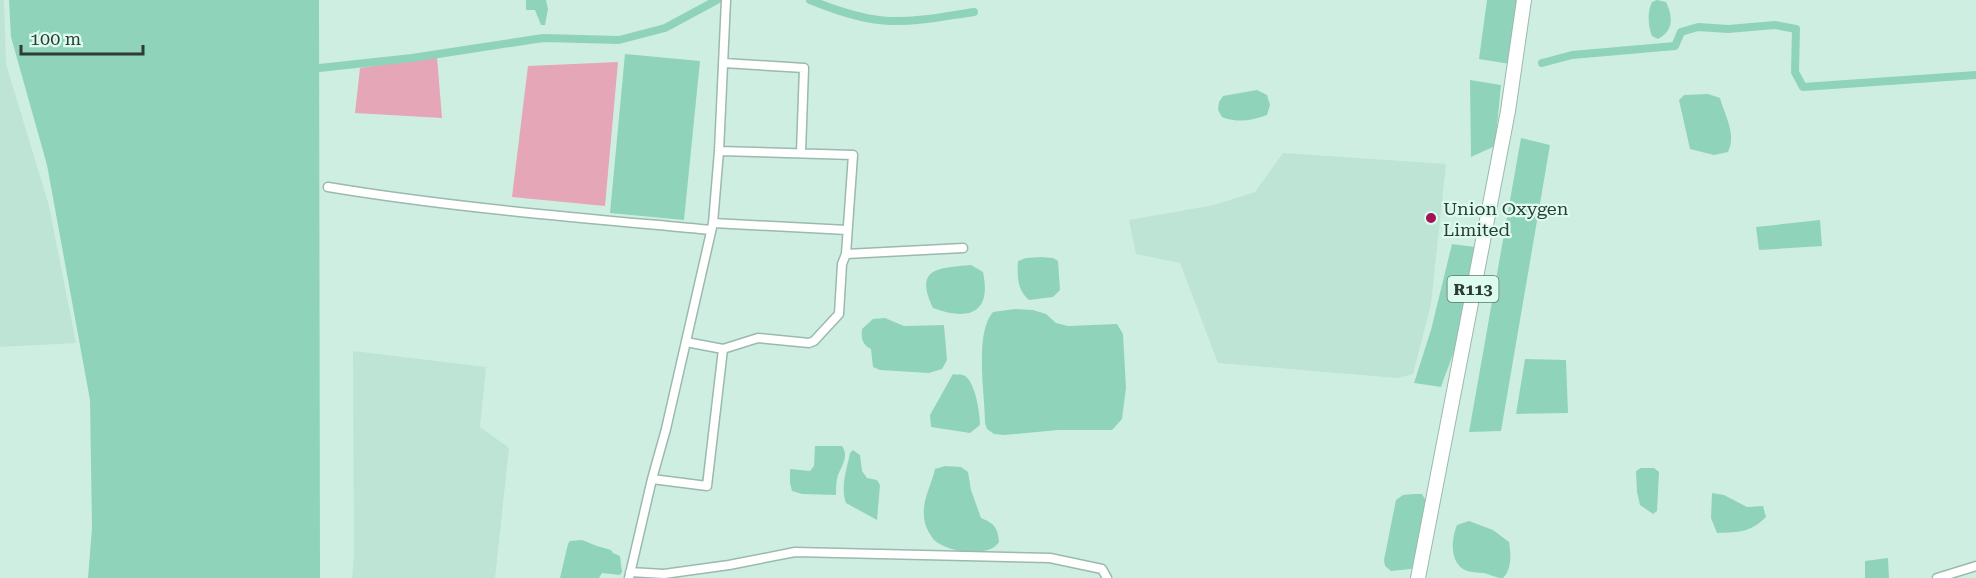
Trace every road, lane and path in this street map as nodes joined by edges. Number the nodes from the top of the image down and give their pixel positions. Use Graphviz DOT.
graph roads {
  1 [pos="726,0"];
  2 [pos="1524,0"];
  3 [pos="724,63"];
  4 [pos="719,151"];
  5 [pos="801,153"];
  6 [pos="328,187"];
  7 [pos="712,226"];
  8 [pos="847,230"];
  9 [pos="963,248"];
  10 [pos="846,254"];
  11 [pos="686,342"];
  12 [pos="723,348"];
  13 [pos="652,479"];
  14 [pos="1976,566"];
  15 [pos="629,575"];
  16 [pos="1107,578"];
  17 [pos="1418,578"];
  18 [pos="1937,578"];
  1 -- 3 [label="street"];
  2 -- 17 [label="main road, R113"];
  3 -- 4 [label="street"];
  3 -- 5 [label="street"];
  4 -- 5 [label="street"];
  4 -- 7 [label="street"];
  5 -- 8 [label="street"];
  6 -- 7 [label="street"];
  7 -- 8 [label="street"];
  7 -- 11 [label="street"];
  8 -- 10 [label="street"];
  9 -- 10 [label="street"];
  10 -- 12 [label="street"];
  11 -- 12 [label="street"];
  11 -- 13 [label="street"];
  12 -- 13 [label="street"];
  13 -- 15 [label="street"];
  14 -- 18 [label="street"];
  15 -- 16 [label="street"];
}
